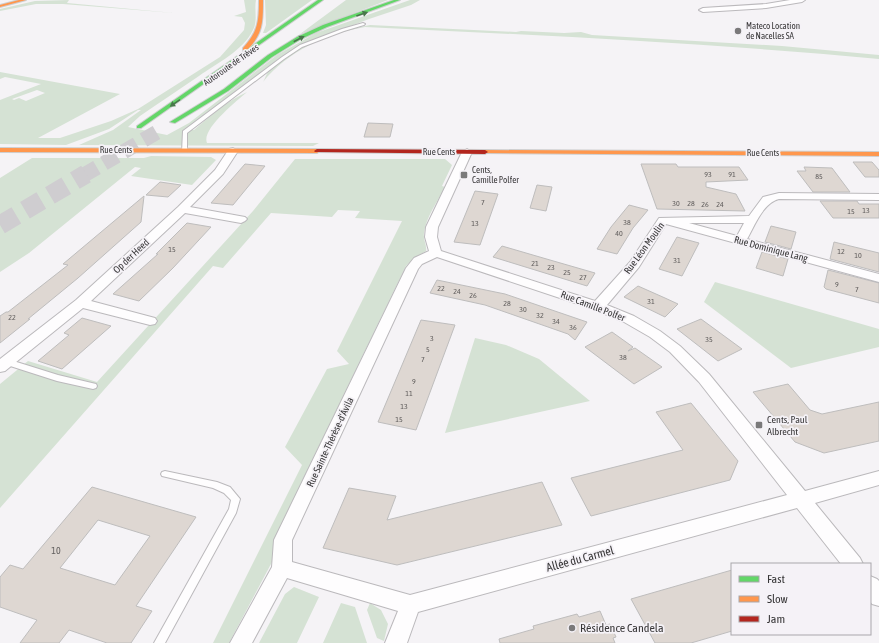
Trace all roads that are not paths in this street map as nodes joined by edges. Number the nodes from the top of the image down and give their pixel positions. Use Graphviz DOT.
graph roads {
  1 [pos="24,0"];
  2 [pos="261,0"];
  3 [pos="321,0"];
  4 [pos="398,0"];
  5 [pos="802,0"];
  6 [pos="0,6"];
  7 [pos="703,10"];
  8 [pos="363,24"];
  9 [pos="296,30"];
  10 [pos="207,81"];
  11 [pos="173,122"];
  12 [pos="139,127"];
  13 [pos="164,128"];
  14 [pos="0,150"];
  15 [pos="184,151"];
  16 [pos="233,151"];
  17 [pos="467,152"];
  18 [pos="879,154"];
  19 [pos="879,197"];
  20 [pos="182,210"];
  21 [pos="241,219"];
  22 [pos="752,219"];
  23 [pos="663,220"];
  24 [pos="740,241"];
  25 [pos="436,253"];
  26 [pos="879,278"];
  27 [pos="81,303"];
  28 [pos="598,306"];
  29 [pos="150,321"];
  30 [pos="3,364"];
  31 [pos="93,386"];
  32 [pos="165,474"];
  33 [pos="879,478"];
  34 [pos="801,500"];
  35 [pos="852,563"];
  36 [pos="282,568"];
  37 [pos="871,586"];
  38 [pos="879,596"];
  39 [pos="410,606"];
  40 [pos="159,643"];
  41 [pos="241,643"];
  42 [pos="396,643"];
  1 -- 6 [label="main road"];
  2 -- 10 [label="main road"];
  3 -- 10 [label="main road, Autoroute de Trèves"];
  11 -- 4 [label="main road, one-way"];
  5 -- 7 [label="street"];
  8 -- 15 [label="lane"];
  9 -- 11 [label="main road, Autoroute de Trèves"];
  10 -- 12 [label="main road, Autoroute de Trèves, one-way"];
  11 -- 13 [label="main road, Autoroute de Trèves"];
  14 -- 15 [label="main road, Rue Cents"];
  15 -- 16 [label="main road, Rue Cents"];
  16 -- 17 [label="main road, Rue Cents"];
  16 -- 20 [label="street, Op der Heed"];
  17 -- 18 [label="main road, Rue Cents"];
  17 -- 25 [label="street"];
  19 -- 22 [label="street"];
  20 -- 21 [label="street"];
  20 -- 27 [label="street, Op der Heed"];
  22 -- 23 [label="street, Rue Léon Moulin"];
  22 -- 24 [label="street"];
  23 -- 24 [label="street, Rue Dominique Lang"];
  23 -- 28 [label="street, Rue Léon Moulin"];
  24 -- 26 [label="street, Rue Dominique Lang"];
  25 -- 28 [label="street, Rue Camille Polfer"];
  25 -- 36 [label="street, Rue Sainte-Thérèse-d'Ávila"];
  27 -- 29 [label="street"];
  27 -- 30 [label="street, Op der Heed"];
  28 -- 34 [label="street, Rue Camille Polfer"];
  30 -- 31 [label="lane"];
  32 -- 40 [label="lane"];
  33 -- 34 [label="street, Allée du Carmel"];
  34 -- 35 [label="street, Rue Camille Polfer"];
  34 -- 39 [label="street, Allée du Carmel"];
  36 -- 39 [label="street"];
  36 -- 41 [label="street, Rue Sainte-Thérèse-d'Ávila"];
  37 -- 38 [label="street"];
  39 -- 42 [label="street"];
}
